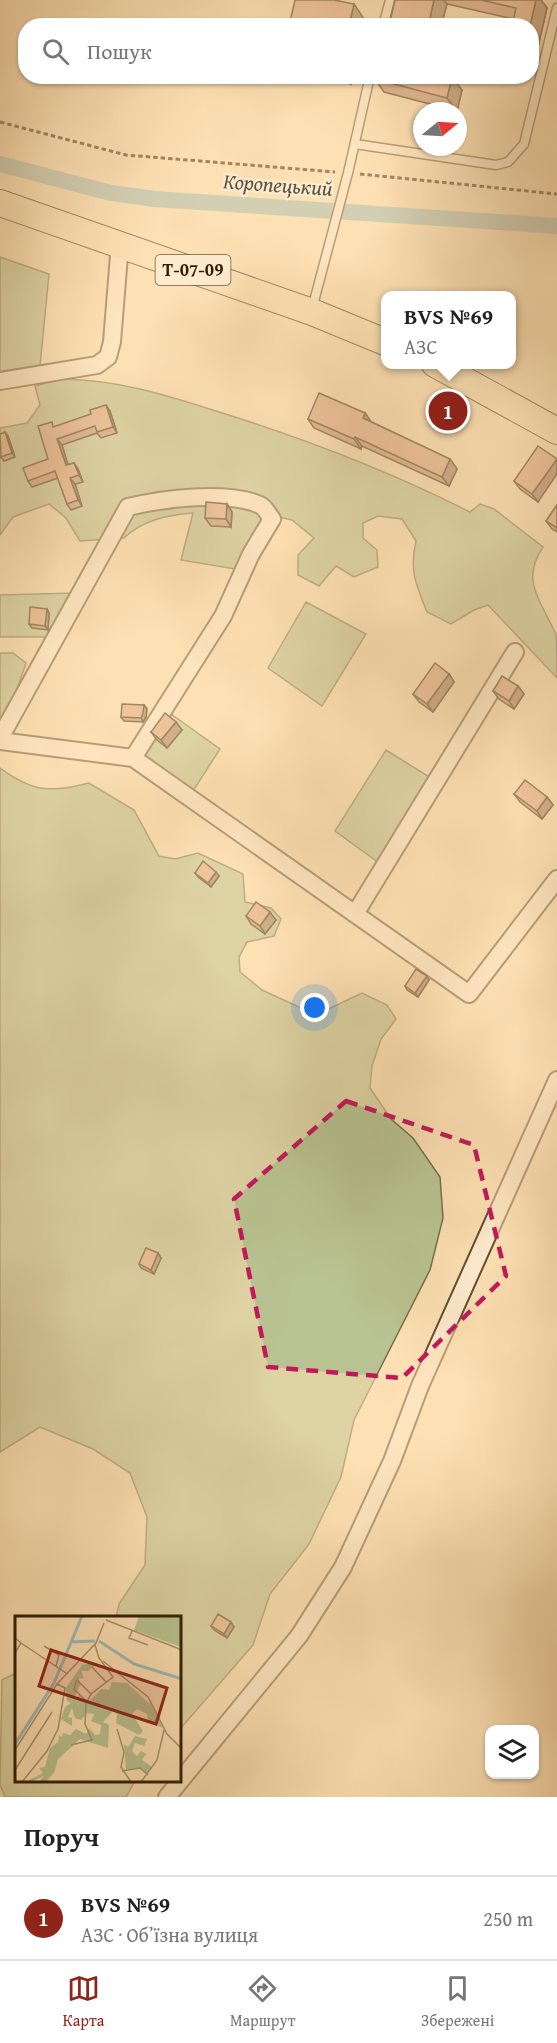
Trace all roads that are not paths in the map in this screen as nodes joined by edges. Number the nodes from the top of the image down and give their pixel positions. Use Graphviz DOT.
graph roads {
  1 [pos="390,0"];
  2 [pos="557,8"];
  3 [pos="385,18"];
  4 [pos="539,82"];
  5 [pos="368,84"];
  6 [pos="539,84"];
  7 [pos="355,144"];
  8 [pos="0,203"];
  9 [pos="120,243"];
  10 [pos="312,312"];
  11 [pos="381,340"];
  12 [pos="444,369"];
  13 [pos="0,381"];
  14 [pos="557,431"];
  15 [pos="514,652"];
  16 [pos="0,740"];
  17 [pos="133,758"];
  18 [pos="557,879"];
  19 [pos="355,914"];
  20 [pos="557,1080"];
  21 [pos="182,1777"];
  22 [pos="178,1782"];
  23 [pos="166,1797"];
  1 -- 3 [label="lane"];
  2 -- 4 [label="lane"];
  5 -- 7 [label="lane"];
  6 -- 7 [label="lane"];
  7 -- 10 [label="lane"];
  8 -- 9 [label="main road, Т-07-09"];
  9 -- 10 [label="main road, Т-07-09"];
  9 -- 13 [label="street"];
  10 -- 11 [label="main road, Т-07-09"];
  12 -- 14 [label="main road"];
  15 -- 19 [label="street"];
  16 -- 17 [label="street"];
  16 -- 17 [label="street"];
  17 -- 19 [label="street"];
  18 -- 19 [label="street"];
  20 -- 21 [label="street"];
  22 -- 23 [label="street"];
}
